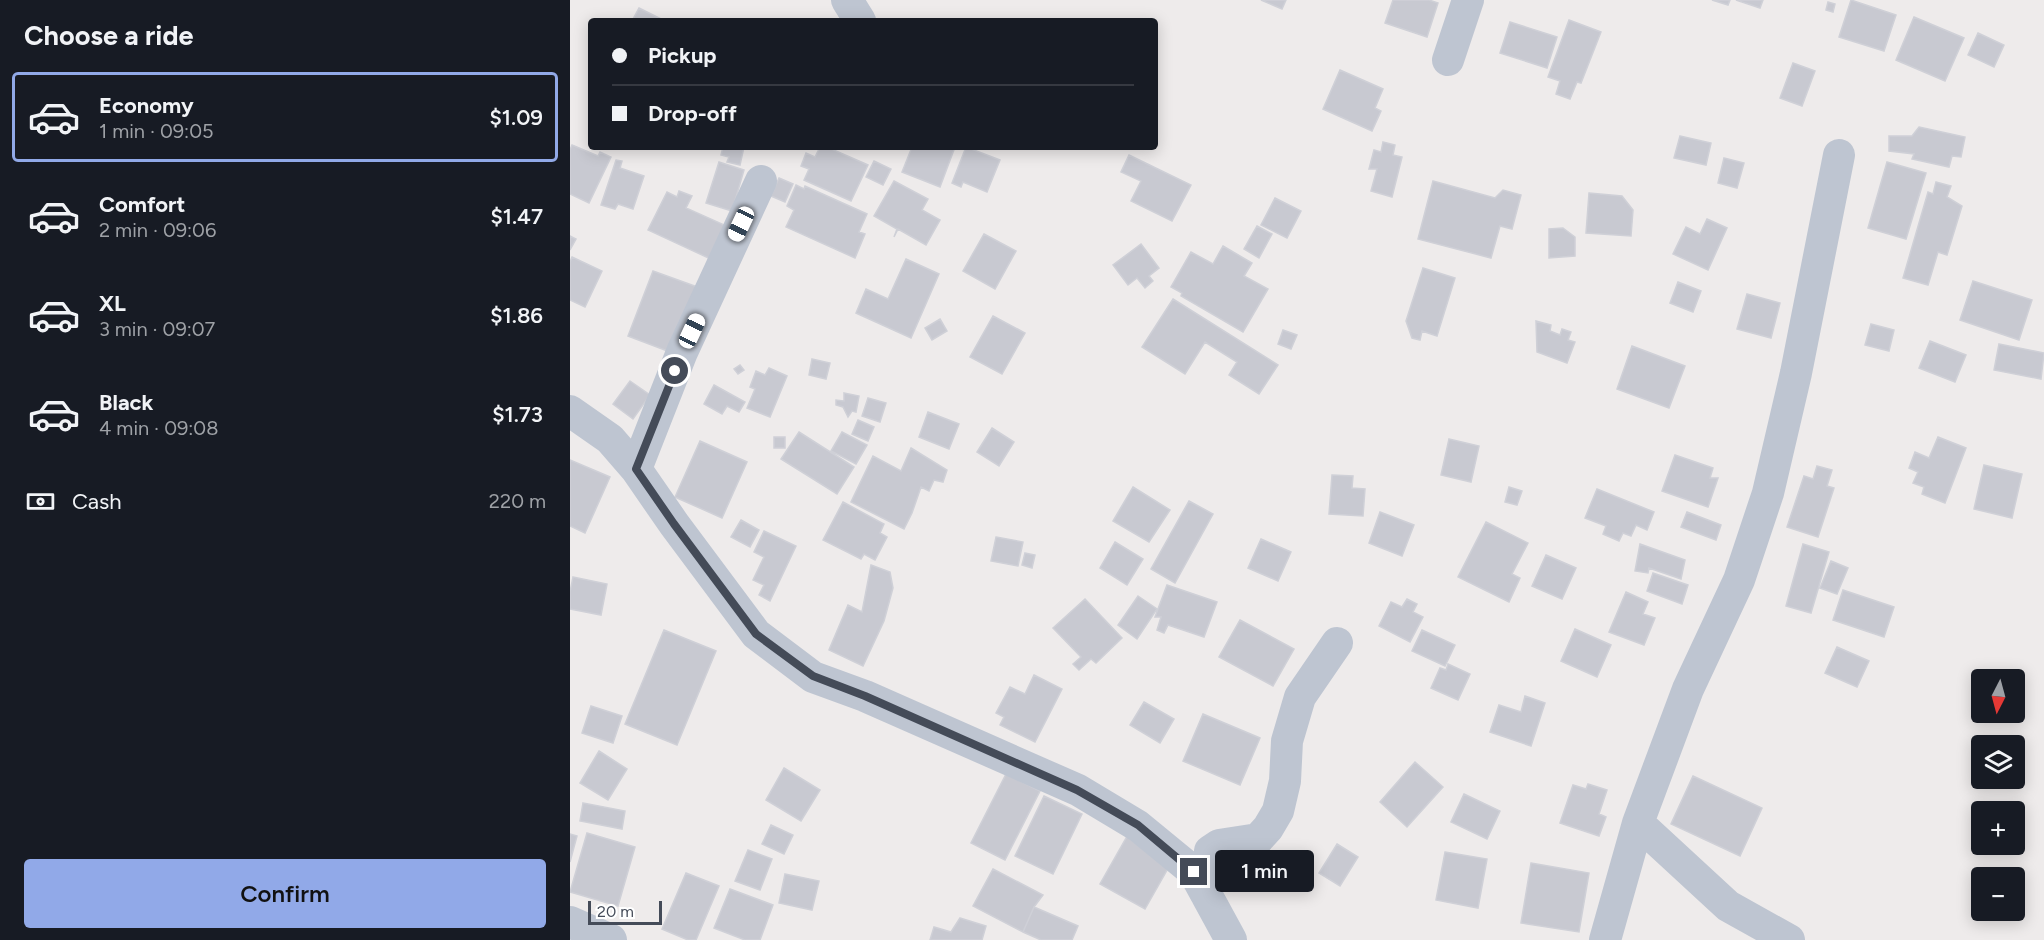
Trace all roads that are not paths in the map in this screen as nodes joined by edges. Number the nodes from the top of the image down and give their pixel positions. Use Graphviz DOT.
graph roads {
  1 [pos="847,0"];
  2 [pos="1468,0"];
  3 [pos="858,18"];
  4 [pos="1448,60"];
  5 [pos="1839,154"];
  6 [pos="761,181"];
  7 [pos="570,411"];
  8 [pos="636,469"];
  9 [pos="1337,643"];
  10 [pos="1638,823"];
  11 [pos="1206,894"];
  12 [pos="570,922"];
  13 [pos="611,940"];
  14 [pos="1231,940"];
  15 [pos="1605,940"];
  16 [pos="1789,940"];
  1 -- 3 [label="street"];
  2 -- 4 [label="street"];
  5 -- 10 [label="street"];
  6 -- 8 [label="street"];
  7 -- 8 [label="street"];
  8 -- 11 [label="street"];
  9 -- 11 [label="street"];
  10 -- 15 [label="street"];
  10 -- 16 [label="street"];
  11 -- 14 [label="street"];
  12 -- 13 [label="street"];
}
